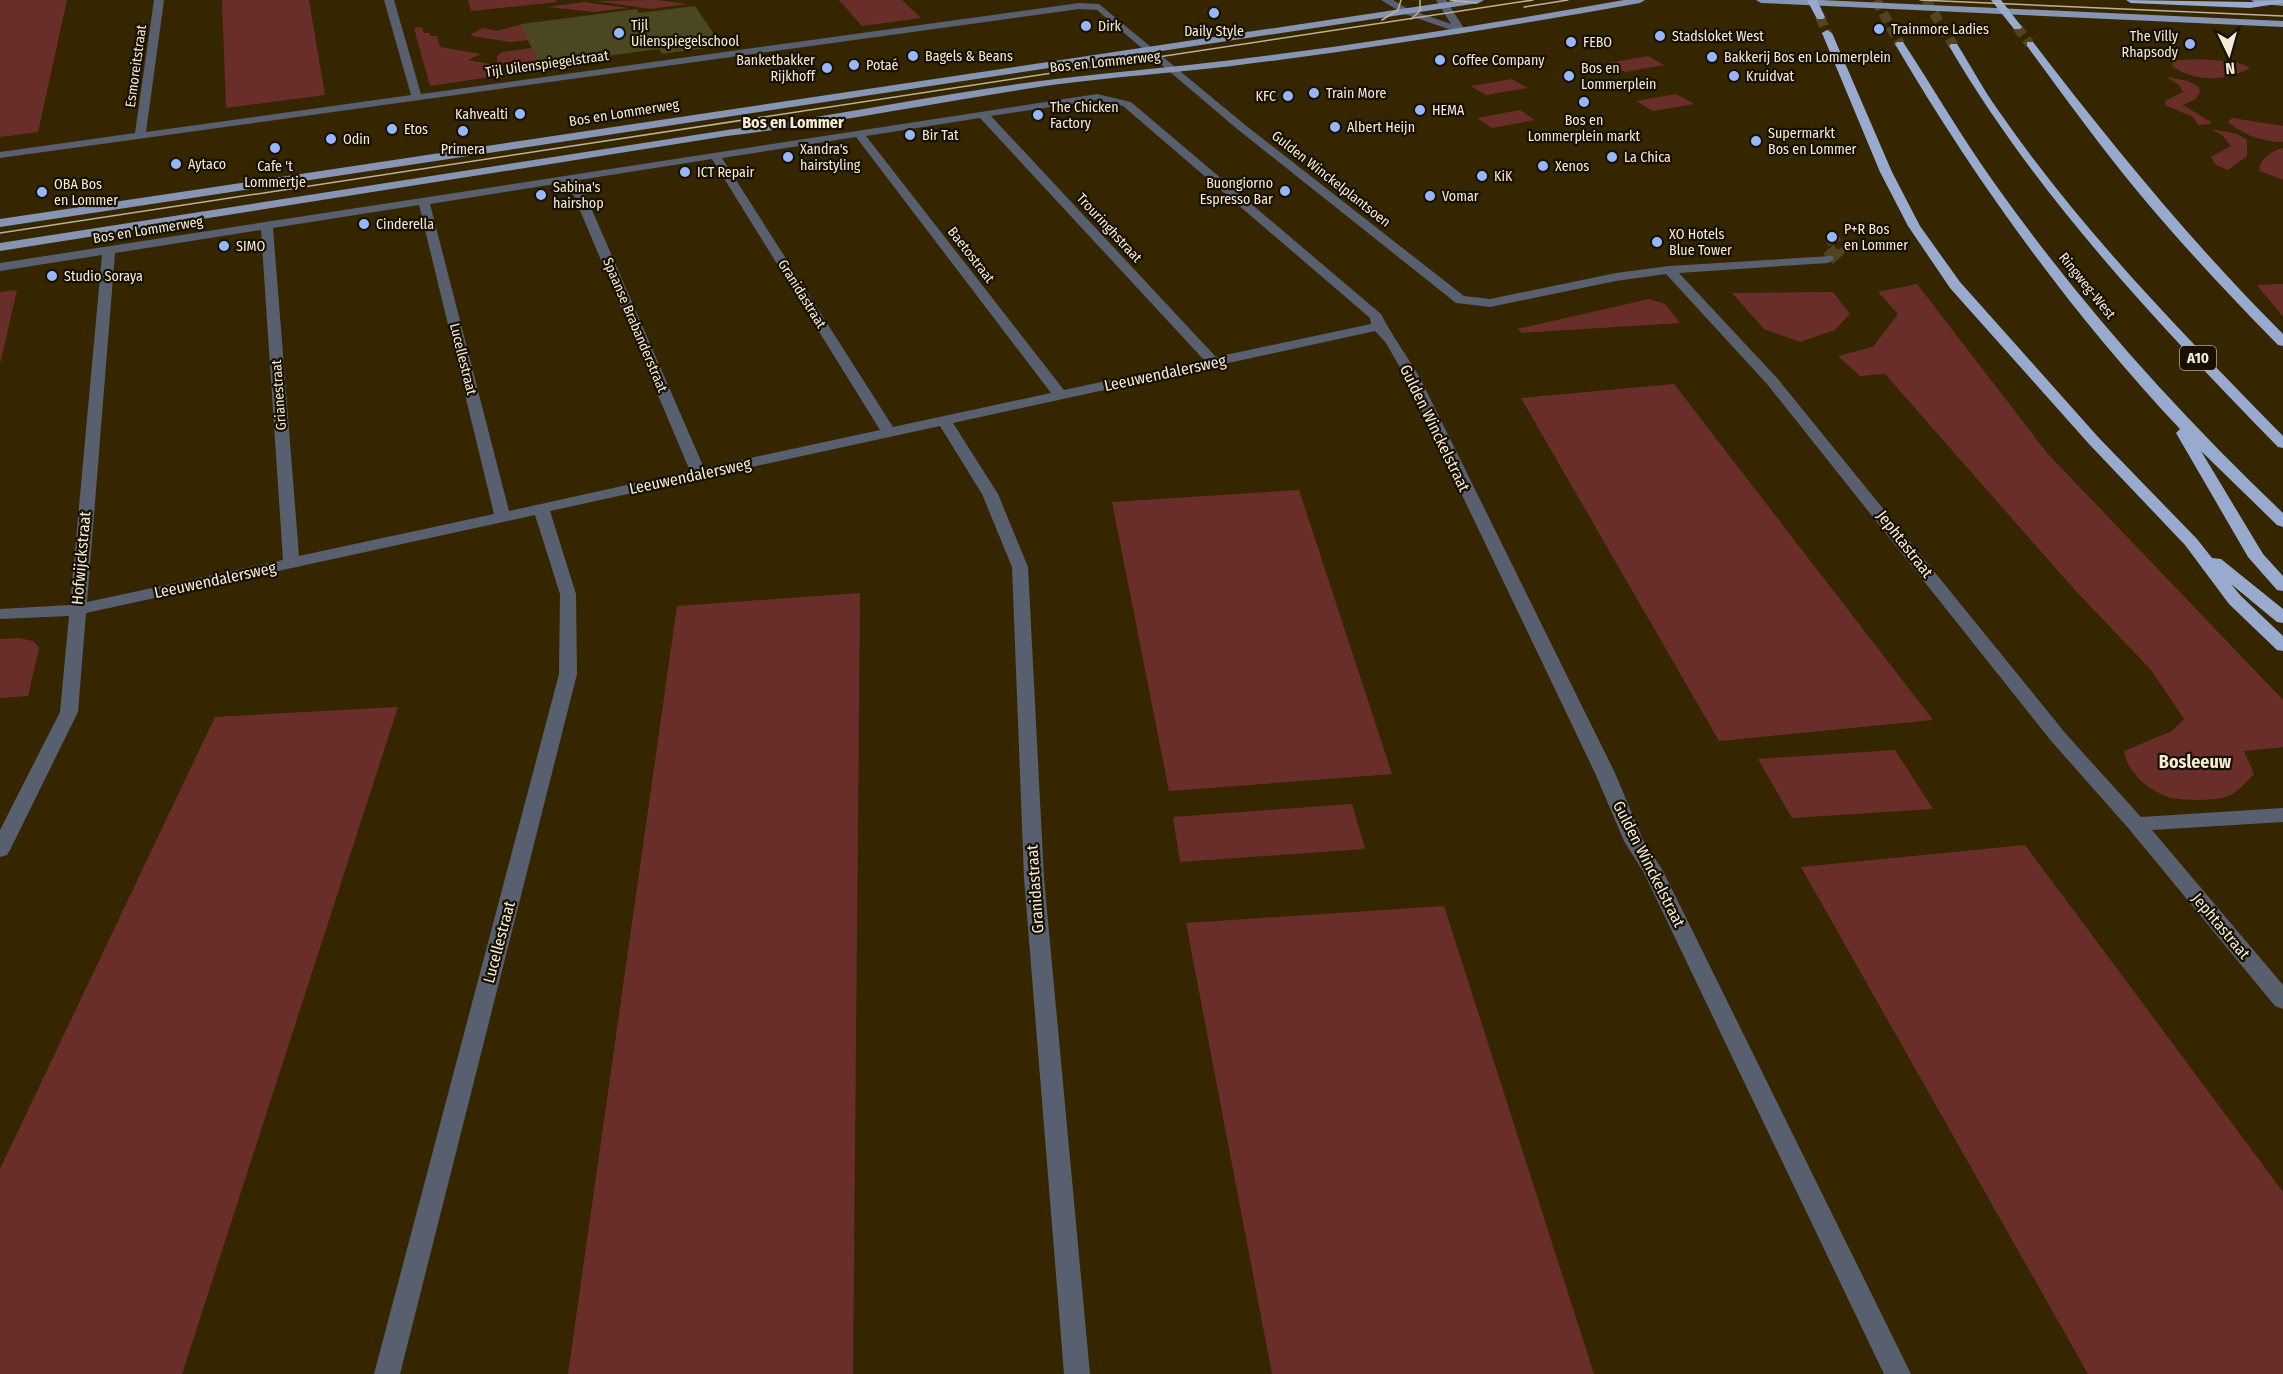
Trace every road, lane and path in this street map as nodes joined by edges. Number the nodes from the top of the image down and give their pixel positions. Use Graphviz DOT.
graph roads {
  1 [pos="159,0"];
  2 [pos="389,0"];
  3 [pos="1386,0"];
  4 [pos="1479,0"];
  5 [pos="1640,0"];
  6 [pos="1761,0"];
  7 [pos="1996,0"];
  8 [pos="2130,0"];
  9 [pos="2256,0"];
  10 [pos="1813,1"];
  11 [pos="1443,2"];
  12 [pos="2281,3"];
  13 [pos="1405,11"];
  14 [pos="2003,11"];
  15 [pos="1820,17"];
  16 [pos="2283,24"];
  17 [pos="2017,27"];
  18 [pos="1460,30"];
  19 [pos="1827,33"];
  20 [pos="1900,44"];
  21 [pos="2030,44"];
  22 [pos="1954,46"];
  23 [pos="1151,49"];
  24 [pos="1175,69"];
  25 [pos="417,97"];
  26 [pos="983,114"];
  27 [pos="858,133"];
  28 [pos="140,135"];
  29 [pos="0,155"];
  30 [pos="715,156"];
  31 [pos="572,177"];
  32 [pos="424,201"];
  33 [pos="0,223"];
  34 [pos="267,227"];
  35 [pos="0,247"];
  36 [pos="109,251"];
  37 [pos="1828,259"];
  38 [pos="0,267"];
  39 [pos="1669,270"];
  40 [pos="1378,326"];
  41 [pos="2283,342"];
  42 [pos="1213,362"];
  43 [pos="1060,395"];
  44 [pos="2168,408"];
  45 [pos="944,421"];
  46 [pos="889,433"];
  47 [pos="2283,444"];
  48 [pos="699,474"];
  49 [pos="542,508"];
  50 [pos="502,516"];
  51 [pos="2283,522"];
  52 [pos="2191,542"];
  53 [pos="291,563"];
  54 [pos="2283,586"];
  55 [pos="76,610"];
  56 [pos="0,614"];
  57 [pos="2283,618"];
  58 [pos="2283,646"];
  59 [pos="2283,815"];
  60 [pos="2136,824"];
  61 [pos="0,850"];
  62 [pos="2283,1000"];
  63 [pos="387,1374"];
  64 [pos="1077,1374"];
  65 [pos="1898,1374"];
  1 -- 28 [label="street, Esmoreitstraat"];
  2 -- 25 [label="street"];
  3 -- 13 [label="street"];
  4 -- 11 [label="main road"];
  5 -- 18 [label="main road"];
  6 -- 10 [label="main road"];
  7 -- 14 [label="highway"];
  8 -- 12 [label="highway"];
  9 -- 12 [label="main road"];
  10 -- 14 [label="main road"];
  10 -- 15 [label="highway"];
  11 -- 13 [label="main road"];
  11 -- 18 [label="street"];
  13 -- 18 [label="street"];
  13 -- 23 [label="main road"];
  14 -- 16 [label="main road"];
  14 -- 17 [label="highway"];
  18 -- 24 [label="main road"];
  19 -- 52 [label="highway"];
  20 -- 44 [label="highway, Ringweg-West"];
  21 -- 41 [label="highway"];
  22 -- 47 [label="highway, A10"];
  23 -- 24 [label="street, Bos en Lommerweg"];
  23 -- 25 [label="street, Tijl Uilenspiegelstraat"];
  23 -- 33 [label="main road, Bos en Lommerweg"];
  24 -- 35 [label="main road, Bos en Lommerweg"];
  24 -- 39 [label="street, Gulden Winckelplantsoen"];
  25 -- 28 [label="street, Tijl Uilenspiegelstraat"];
  26 -- 27 [label="street, Bos en Lommerweg"];
  26 -- 40 [label="street, Bos en Lommerweg"];
  26 -- 42 [label="street, Trouringhstraat"];
  27 -- 30 [label="street, Bos en Lommerweg"];
  27 -- 43 [label="street, Baetostraat"];
  28 -- 29 [label="street, Tijl Uilenspiegelstraat"];
  30 -- 31 [label="street, Bos en Lommerweg"];
  30 -- 46 [label="street, Granidastraat"];
  31 -- 32 [label="street, Bos en Lommerweg"];
  31 -- 48 [label="street, Spaanse Brabanderstraat"];
  32 -- 34 [label="street, Bos en Lommerweg"];
  32 -- 50 [label="street, Lucellestraat"];
  34 -- 36 [label="street, Bos en Lommerweg"];
  34 -- 53 [label="street, Grianestraat"];
  36 -- 38 [label="street, Bos en Lommerweg"];
  36 -- 55 [label="street, Hofwijckstraat"];
  37 -- 39 [label="street"];
  39 -- 60 [label="street, Jephtastraat"];
  40 -- 42 [label="street, Leeuwendalersweg"];
  40 -- 65 [label="street, Gulden Winckelstraat"];
  42 -- 43 [label="street, Leeuwendalersweg"];
  43 -- 45 [label="street, Leeuwendalersweg"];
  44 -- 51 [label="highway, Ringweg-West"];
  44 -- 54 [label="highway"];
  45 -- 46 [label="street, Leeuwendalersweg"];
  45 -- 64 [label="street, Granidastraat"];
  46 -- 48 [label="street, Leeuwendalersweg"];
  48 -- 49 [label="street, Leeuwendalersweg"];
  49 -- 50 [label="street, Leeuwendalersweg"];
  49 -- 63 [label="street, Lucellestraat"];
  50 -- 53 [label="street, Leeuwendalersweg"];
  52 -- 57 [label="highway"];
  52 -- 58 [label="highway"];
  53 -- 55 [label="street, Leeuwendalersweg"];
  55 -- 56 [label="street, Leeuwendalersweg"];
  55 -- 61 [label="street, Hofwijckstraat"];
  59 -- 60 [label="street"];
  60 -- 62 [label="street, Jephtastraat"];
}
